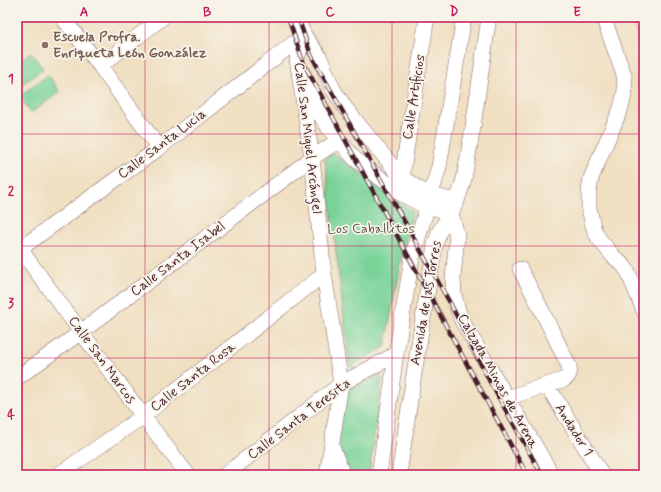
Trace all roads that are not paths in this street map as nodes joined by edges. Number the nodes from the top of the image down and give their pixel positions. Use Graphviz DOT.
graph roads {
  1 [pos="62,17"];
  2 [pos="163,17"];
  3 [pos="296,17"];
  4 [pos="427,17"];
  5 [pos="464,17"];
  6 [pos="489,17"];
  7 [pos="604,17"];
  8 [pos="642,17"];
  9 [pos="644,26"];
  10 [pos="304,35"];
  11 [pos="100,66"];
  12 [pos="299,70"];
  13 [pos="339,140"];
  14 [pos="159,148"];
  15 [pos="312,158"];
  16 [pos="401,177"];
  17 [pos="400,193"];
  18 [pos="429,200"];
  19 [pos="454,207"];
  20 [pos="18,248"];
  21 [pos="520,269"];
  22 [pos="324,274"];
  23 [pos="644,311"];
  24 [pos="81,332"];
  25 [pos="396,354"];
  26 [pos="17,378"];
  27 [pos="341,384"];
  28 [pos="547,385"];
  29 [pos="507,398"];
  30 [pos="143,416"];
  31 [pos="331,446"];
  32 [pos="58,475"];
  33 [pos="188,475"];
  34 [pos="225,475"];
  35 [pos="327,475"];
  36 [pos="343,475"];
  37 [pos="379,475"];
  38 [pos="399,475"];
  39 [pos="552,475"];
  40 [pos="602,475"];
  1 -- 11 [label="street"];
  2 -- 11 [label="street"];
  3 -- 10 [label="street"];
  4 -- 16 [label="street, Calle Artificios"];
  5 -- 18 [label="street, Avenida de las Torres"];
  6 -- 19 [label="street, Avenida de las Torres"];
  7 -- 23 [label="street"];
  8 -- 9 [label="street"];
  10 -- 12 [label="street, Calle San Miguel Arcángel"];
  10 -- 14 [label="street, Calle Santa Lucía"];
  10 -- 16 [label="street"];
  11 -- 14 [label="street"];
  12 -- 13 [label="street"];
  12 -- 15 [label="street, Calle San Miguel Arcángel"];
  13 -- 15 [label="street, Calle Santa Isabel"];
  13 -- 17 [label="street"];
  14 -- 20 [label="street, Calle Santa Lucía"];
  15 -- 22 [label="street, Calle San Miguel Arcángel"];
  15 -- 24 [label="street, Calle Santa Isabel"];
  16 -- 17 [label="street, Calle Artificios"];
  16 -- 18 [label="street"];
  17 -- 18 [label="street"];
  18 -- 19 [label="street"];
  18 -- 25 [label="street, Avenida de las Torres"];
  19 -- 29 [label="street, Calzada Minas de Arena"];
  19 -- 38 [label="street, Avenida de las Torres"];
  20 -- 24 [label="street, Calle San Marcos"];
  21 -- 28 [label="street"];
  22 -- 27 [label="street, Calle San Miguel Arcángel"];
  22 -- 30 [label="street, Calle Santa Rosa"];
  24 -- 26 [label="street, Calle Santa Isabel"];
  24 -- 30 [label="street, Calle San Marcos"];
  25 -- 27 [label="street, Calle Santa Teresita"];
  25 -- 37 [label="street, Avenida de las Torres"];
  27 -- 31 [label="street, Calle San Miguel Arcángel"];
  27 -- 34 [label="street, Calle Santa Teresita"];
  28 -- 29 [label="street"];
  28 -- 40 [label="street, Andador 1"];
  29 -- 39 [label="street, Calzada Minas de Arena"];
  30 -- 32 [label="street, Calle Santa Rosa"];
  30 -- 33 [label="street, Calle San Marcos"];
  31 -- 35 [label="street, Calle San Miguel Arcángel"];
  31 -- 36 [label="street"];
}
